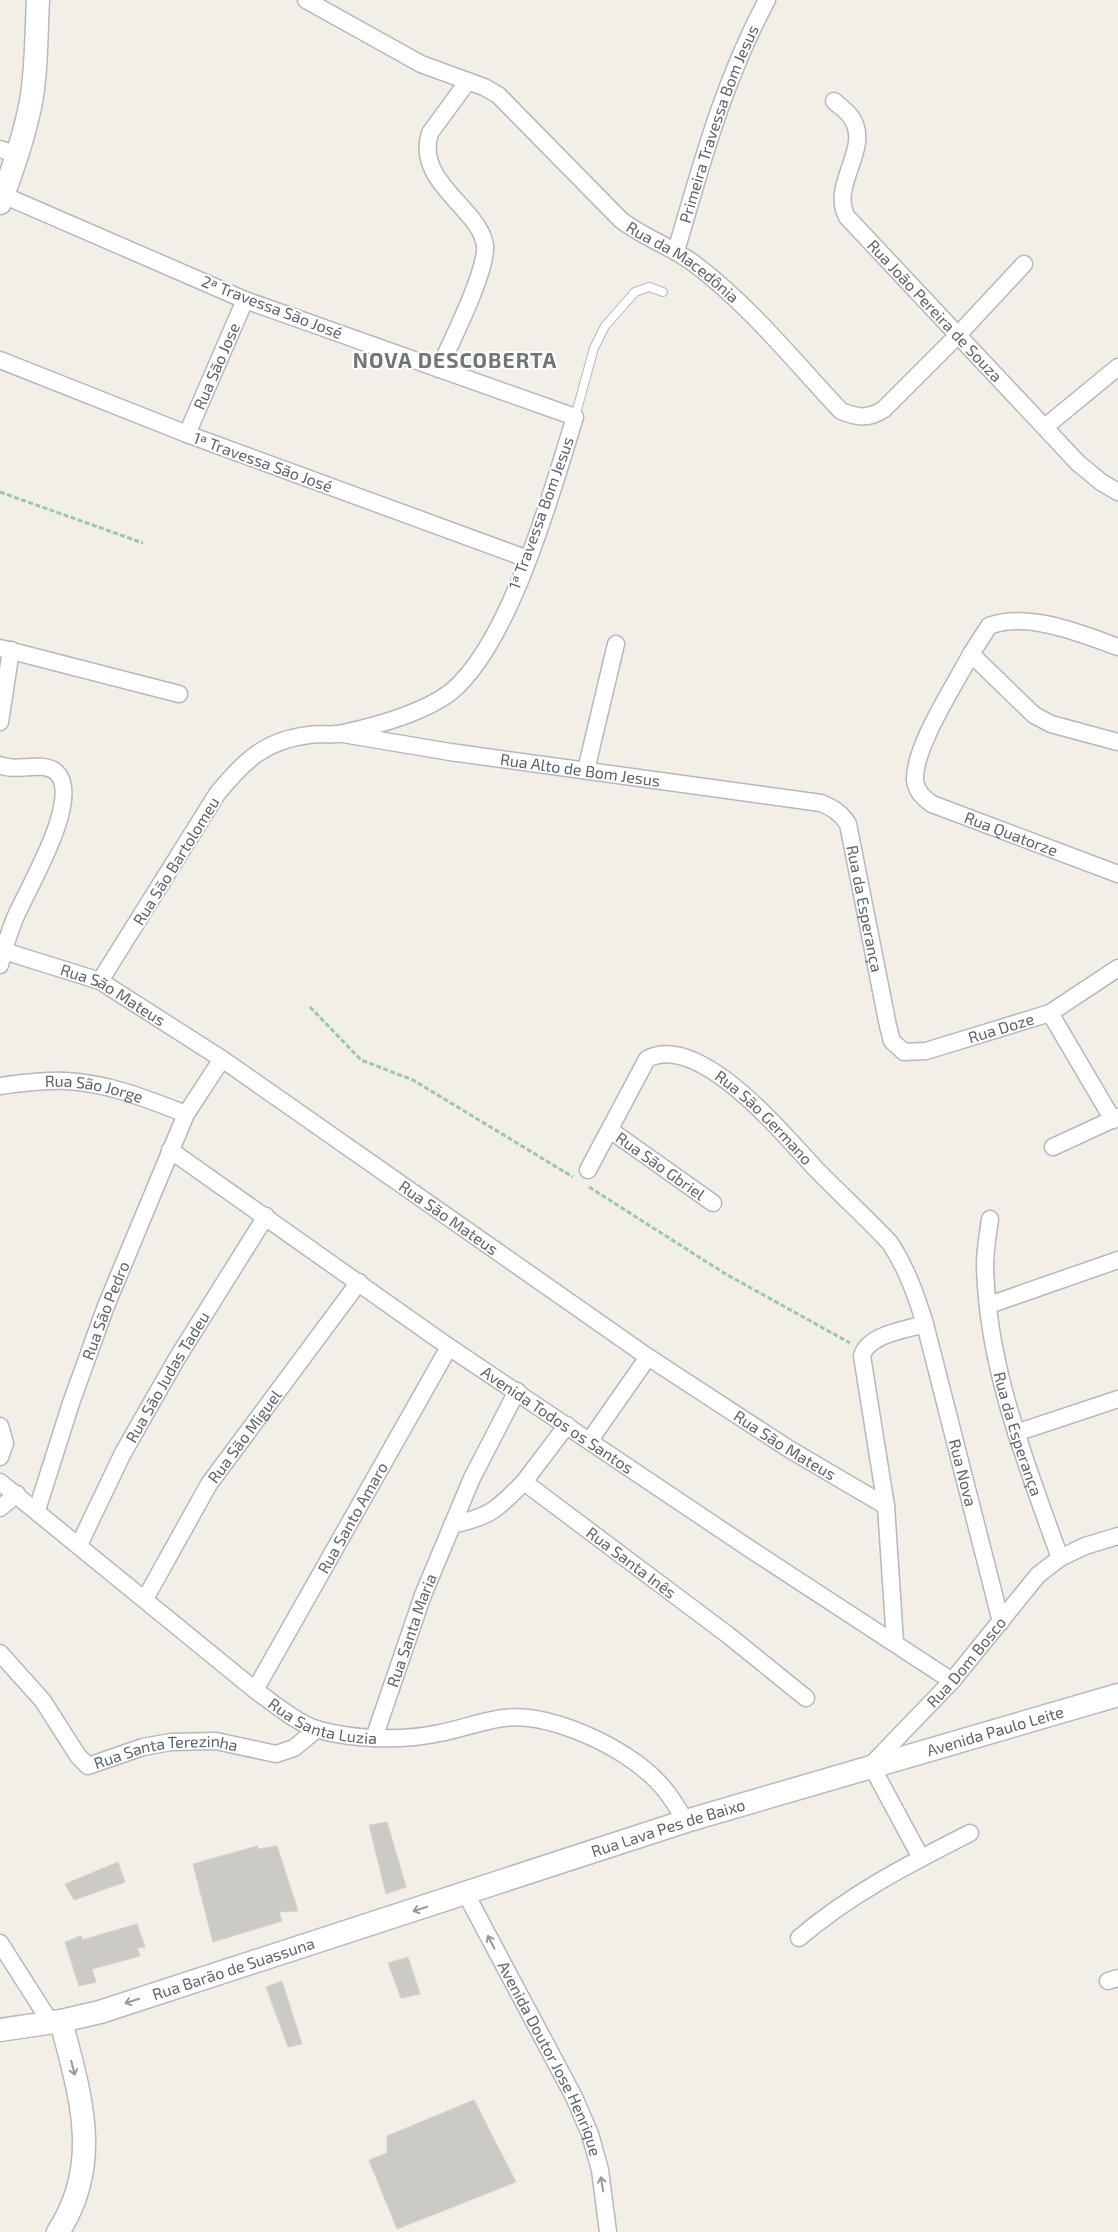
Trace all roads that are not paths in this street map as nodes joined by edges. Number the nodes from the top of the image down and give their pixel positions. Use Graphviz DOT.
graph roads {
  1 [pos="38,0"];
  2 [pos="306,0"];
  3 [pos="767,0"];
  4 [pos="468,81"];
  5 [pos="834,101"];
  6 [pos="8,152"];
  7 [pos="1,199"];
  8 [pos="676,251"];
  9 [pos="1024,264"];
  10 [pos="663,292"];
  11 [pos="245,300"];
  12 [pos="957,336"];
  13 [pos="0,360"];
  14 [pos="1118,366"];
  15 [pos="439,368"];
  16 [pos="575,417"];
  17 [pos="1045,427"];
  18 [pos="187,434"];
  19 [pos="1118,492"];
  20 [pos="528,559"];
  21 [pos="616,644"];
  22 [pos="1118,647"];
  23 [pos="6,649"];
  24 [pos="971,654"];
  25 [pos="179,694"];
  26 [pos="0,722"];
  27 [pos="341,734"];
  28 [pos="1118,742"];
  29 [pos="262,749"];
  30 [pos="0,765"];
  31 [pos="586,770"];
  32 [pos="821,803"];
  33 [pos="1118,874"];
  34 [pos="2,958"];
  35 [pos="1118,968"];
  36 [pos="100,982"];
  37 [pos="1050,1013"];
  38 [pos="888,1026"];
  39 [pos="222,1059"];
  40 [pos="0,1086"];
  41 [pos="186,1114"];
  42 [pos="1116,1119"];
  43 [pos="610,1130"];
  44 [pos="1053,1147"];
  45 [pos="170,1150"];
  46 [pos="588,1170"];
  47 [pos="713,1203"];
  48 [pos="266,1216"];
  49 [pos="990,1219"];
  50 [pos="1118,1260"];
  51 [pos="359,1282"];
  52 [pos="989,1305"];
  53 [pos="925,1324"];
  54 [pos="449,1347"];
  55 [pos="648,1357"];
  56 [pos="516,1391"];
  57 [pos="1118,1399"];
  58 [pos="567,1425"];
  59 [pos="0,1426"];
  60 [pos="1016,1433"];
  61 [pos="590,1440"];
  62 [pos="0,1457"];
  63 [pos="0,1482"];
  64 [pos="524,1482"];
  65 [pos="17,1494"];
  66 [pos="886,1506"];
  67 [pos="0,1508"];
  68 [pos="37,1510"];
  69 [pos="452,1525"];
  70 [pos="1118,1536"];
  71 [pos="79,1545"];
  72 [pos="1060,1558"];
  73 [pos="145,1598"];
  74 [pos="1001,1622"];
  75 [pos="895,1642"];
  76 [pos="0,1653"];
  77 [pos="952,1682"];
  78 [pos="255,1690"];
  79 [pos="1118,1695"];
  80 [pos="806,1698"];
  81 [pos="317,1729"];
  82 [pos="374,1738"];
  83 [pos="872,1765"];
  84 [pos="686,1821"];
  85 [pos="970,1832"];
  86 [pos="921,1858"];
  87 [pos="466,1894"];
  88 [pos="799,1938"];
  89 [pos="0,1943"];
  90 [pos="56,2022"];
  91 [pos="0,2030"];
  92 [pos="58,2232"];
  93 [pos="608,2232"];
  1 -- 6 [label="street"];
  2 -- 4 [label="street, Rua da Macedônia"];
  3 -- 8 [label="street, Primeira Travessa Bom Jesus"];
  4 -- 8 [label="street, Rua da Macedônia"];
  4 -- 15 [label="street"];
  5 -- 12 [label="street, Rua João Pereira de Souza"];
  6 -- 7 [label="street"];
  7 -- 11 [label="street, 2ª Travessa São José"];
  8 -- 12 [label="street, Rua da Macedônia"];
  9 -- 12 [label="street, Rua da Macedônia"];
  10 -- 16 [label="lane"];
  11 -- 15 [label="street, 2ª Travessa São José"];
  11 -- 18 [label="street, Rua São Jose"];
  12 -- 17 [label="street, Rua João Pereira de Souza"];
  13 -- 18 [label="street, 1ª Travessa São José"];
  14 -- 17 [label="street"];
  15 -- 16 [label="street, 2ª Travessa São José"];
  16 -- 20 [label="street, 1ª Travessa Bom Jesus"];
  17 -- 19 [label="street, Rua João Pereira de Souza"];
  18 -- 20 [label="street, 1ª Travessa São José"];
  20 -- 27 [label="street, 1ª Travessa Bom Jesus"];
  21 -- 31 [label="street"];
  22 -- 24 [label="street"];
  23 -- 25 [label="street"];
  23 -- 26 [label="street"];
  24 -- 28 [label="street"];
  24 -- 33 [label="street, Rua Quatorze"];
  27 -- 29 [label="street, 1ª Travessa Bom Jesus"];
  27 -- 31 [label="street, Rua Alto de Bom Jesus"];
  29 -- 36 [label="street, Rua São Bartolomeu"];
  30 -- 34 [label="street"];
  31 -- 32 [label="street, Rua Alto de Bom Jesus"];
  32 -- 38 [label="street, Rua da Esperança"];
  34 -- 36 [label="street, Rua São Mateus"];
  35 -- 37 [label="street, Rua Doze"];
  36 -- 39 [label="street, Rua São Mateus"];
  37 -- 38 [label="street, Rua Doze"];
  37 -- 42 [label="street"];
  39 -- 41 [label="street"];
  39 -- 55 [label="street, Rua São Mateus"];
  40 -- 41 [label="street, Rua São Jorge"];
  41 -- 45 [label="street, Rua São Pedro"];
  42 -- 44 [label="street"];
  43 -- 46 [label="street, Rua São Germano"];
  43 -- 47 [label="street, Rua São Gbriel"];
  43 -- 53 [label="street, Rua São Germano"];
  45 -- 48 [label="street, Avenida Todos os Santos"];
  45 -- 68 [label="street, Rua São Pedro"];
  48 -- 51 [label="street, Avenida Todos os Santos"];
  48 -- 71 [label="street, Rua São Judas Tadeu"];
  49 -- 52 [label="street, Rua da Esperança"];
  50 -- 52 [label="street"];
  51 -- 54 [label="street, Avenida Todos os Santos"];
  51 -- 73 [label="street, Rua São Miguel"];
  52 -- 60 [label="street, Rua da Esperança"];
  53 -- 66 [label="street"];
  53 -- 74 [label="street, Rua Nova"];
  54 -- 56 [label="street, Avenida Todos os Santos"];
  54 -- 78 [label="street, Rua Santo Amaro"];
  55 -- 61 [label="street"];
  55 -- 66 [label="street, Rua São Mateus"];
  56 -- 58 [label="street, Avenida Todos os Santos"];
  56 -- 69 [label="street, Rua Santa Maria"];
  57 -- 60 [label="street"];
  58 -- 61 [label="street, Avenida Todos os Santos"];
  58 -- 64 [label="street"];
  59 -- 62 [label="street"];
  60 -- 72 [label="street, Rua da Esperança"];
  61 -- 75 [label="street, Avenida Todos os Santos"];
  63 -- 65 [label="street, Rua Santa Luzia"];
  64 -- 69 [label="street"];
  64 -- 80 [label="street, Rua Santa Inês"];
  65 -- 67 [label="street"];
  65 -- 68 [label="street, Rua Santa Luzia"];
  66 -- 75 [label="street"];
  68 -- 71 [label="street, Rua Santa Luzia"];
  69 -- 82 [label="street, Rua Santa Maria"];
  70 -- 72 [label="street, Rua Dom Bosco"];
  71 -- 73 [label="street, Rua Santa Luzia"];
  72 -- 74 [label="street, Rua Dom Bosco"];
  73 -- 78 [label="street, Rua Santa Luzia"];
  74 -- 77 [label="street, Rua Dom Bosco"];
  75 -- 77 [label="street, Avenida Todos os Santos"];
  76 -- 81 [label="street, Rua Santa Terezinha"];
  77 -- 83 [label="street, Rua Dom Bosco"];
  78 -- 81 [label="street, Rua Santa Luzia"];
  79 -- 83 [label="street, Avenida Paulo Leite"];
  81 -- 82 [label="street, Rua Santa Luzia"];
  82 -- 84 [label="street, Rua Santa Luzia"];
  83 -- 84 [label="street, Rua Lava Pes de Baixo"];
  83 -- 86 [label="street"];
  84 -- 87 [label="street, Rua Lava Pes de Baixo"];
  85 -- 86 [label="street"];
  86 -- 88 [label="street"];
  87 -- 90 [label="street, Rua Barão de Suassuna, one-way"];
  93 -- 87 [label="street, Avenida Doutor Jose Henrique, one-way"];
  89 -- 90 [label="street"];
  90 -- 91 [label="street, Rua Barão de Suassuna"];
  90 -- 92 [label="street, one-way"];
}
